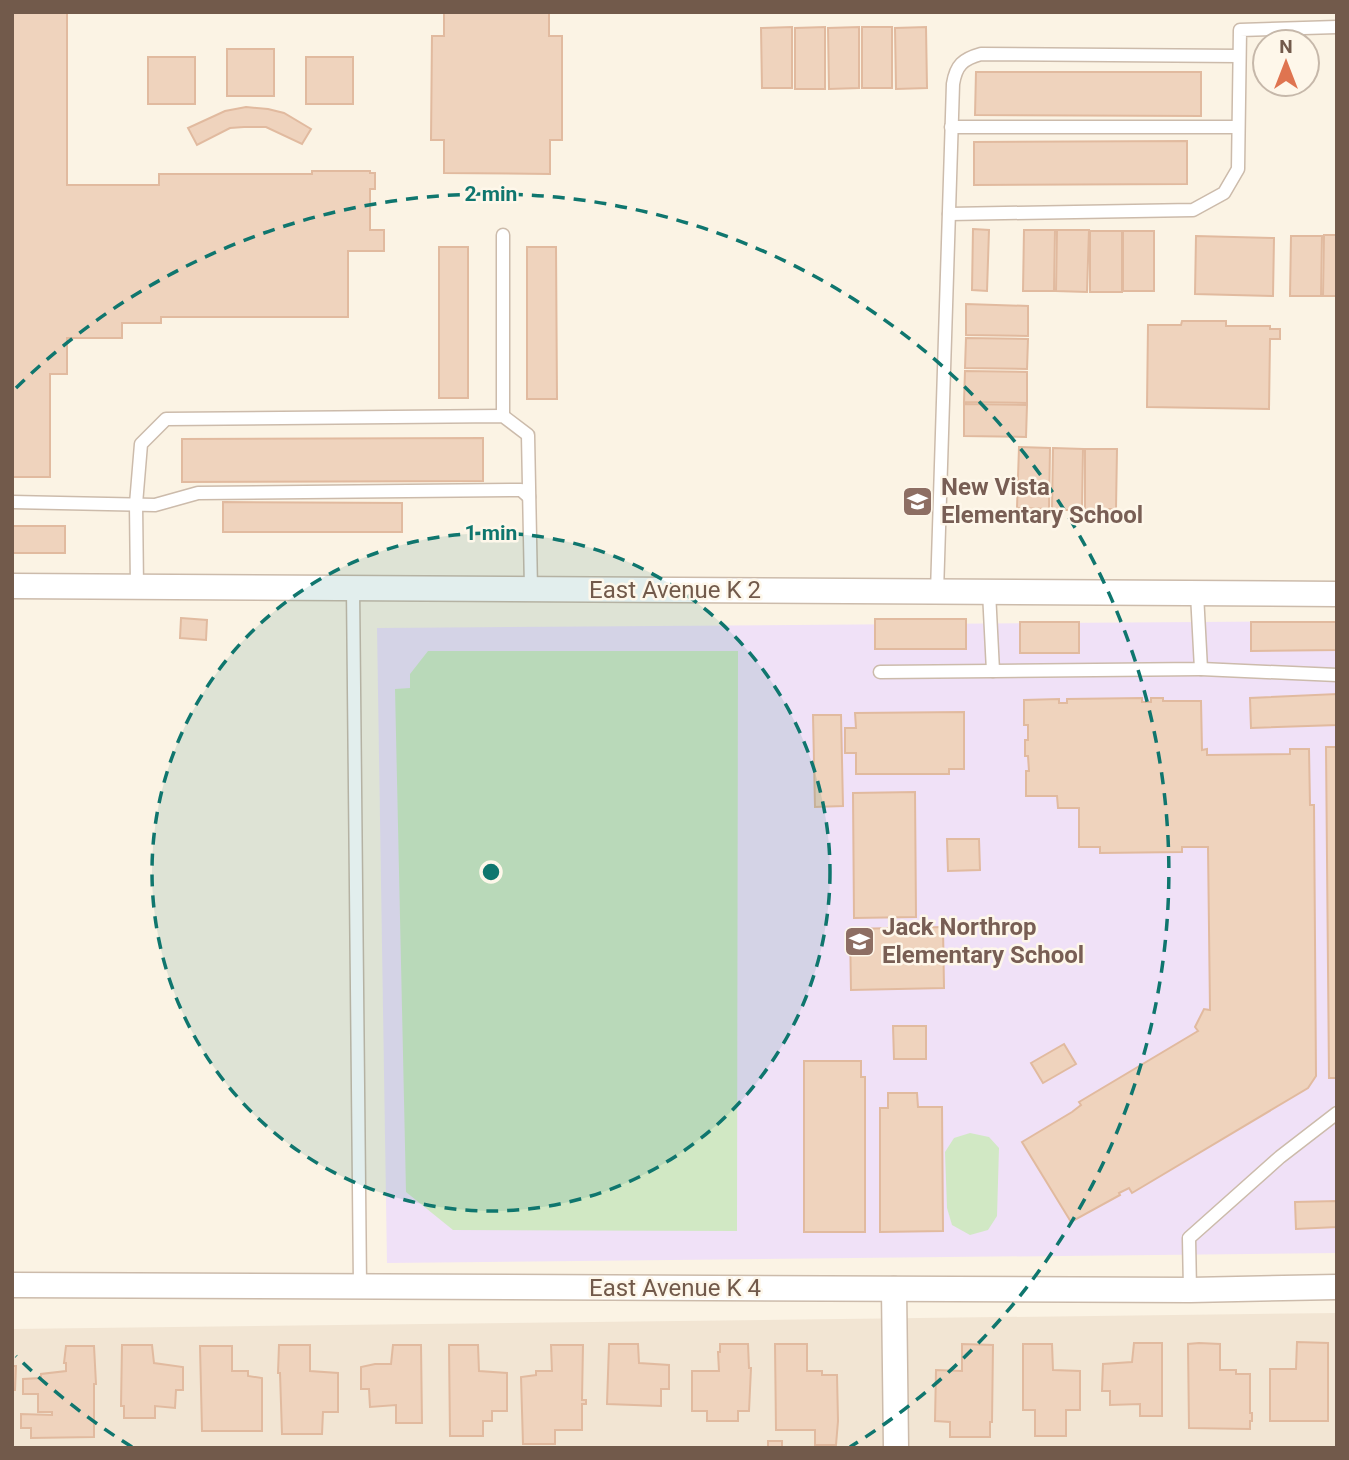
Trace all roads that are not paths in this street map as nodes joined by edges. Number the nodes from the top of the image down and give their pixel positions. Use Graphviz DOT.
graph roads {
  1 [pos="1337,27"];
  2 [pos="1239,56"];
  3 [pos="951,127"];
  4 [pos="1238,127"];
  5 [pos="949,214"];
  6 [pos="503,235"];
  7 [pos="503,416"];
  8 [pos="529,497"];
  9 [pos="12,502"];
  10 [pos="136,504"];
  11 [pos="12,586"];
  12 [pos="137,587"];
  13 [pos="353,588"];
  14 [pos="531,589"];
  15 [pos="937,592"];
  16 [pos="989,592"];
  17 [pos="1197,594"];
  18 [pos="1337,594"];
  19 [pos="1201,669"];
  20 [pos="993,671"];
  21 [pos="880,672"];
  22 [pos="1337,675"];
  23 [pos="1337,1114"];
  24 [pos="12,1285"];
  25 [pos="360,1286"];
  26 [pos="1337,1287"];
  27 [pos="894,1289"];
  28 [pos="1190,1290"];
  29 [pos="896,1448"];
  1 -- 2 [label="lane"];
  2 -- 3 [label="lane"];
  2 -- 4 [label="lane"];
  3 -- 4 [label="lane"];
  3 -- 5 [label="lane"];
  4 -- 5 [label="lane"];
  5 -- 15 [label="lane"];
  6 -- 7 [label="lane"];
  7 -- 8 [label="lane"];
  7 -- 10 [label="lane"];
  8 -- 10 [label="lane"];
  8 -- 14 [label="lane"];
  9 -- 10 [label="lane"];
  10 -- 12 [label="lane"];
  11 -- 12 [label="street, East Avenue K 2"];
  12 -- 13 [label="street, East Avenue K 2"];
  13 -- 14 [label="street, East Avenue K 2"];
  13 -- 25 [label="lane"];
  14 -- 15 [label="street, East Avenue K 2"];
  15 -- 16 [label="street, East Avenue K 2"];
  16 -- 17 [label="street, East Avenue K 2"];
  16 -- 20 [label="lane"];
  17 -- 18 [label="street, East Avenue K 2"];
  17 -- 19 [label="lane"];
  19 -- 20 [label="lane"];
  19 -- 22 [label="lane"];
  20 -- 21 [label="lane"];
  23 -- 28 [label="lane"];
  24 -- 25 [label="street, East Avenue K 4"];
  25 -- 27 [label="street, East Avenue K 4"];
  26 -- 28 [label="street, East Avenue K 4"];
  27 -- 28 [label="street, East Avenue K 4"];
  27 -- 29 [label="street"];
}
